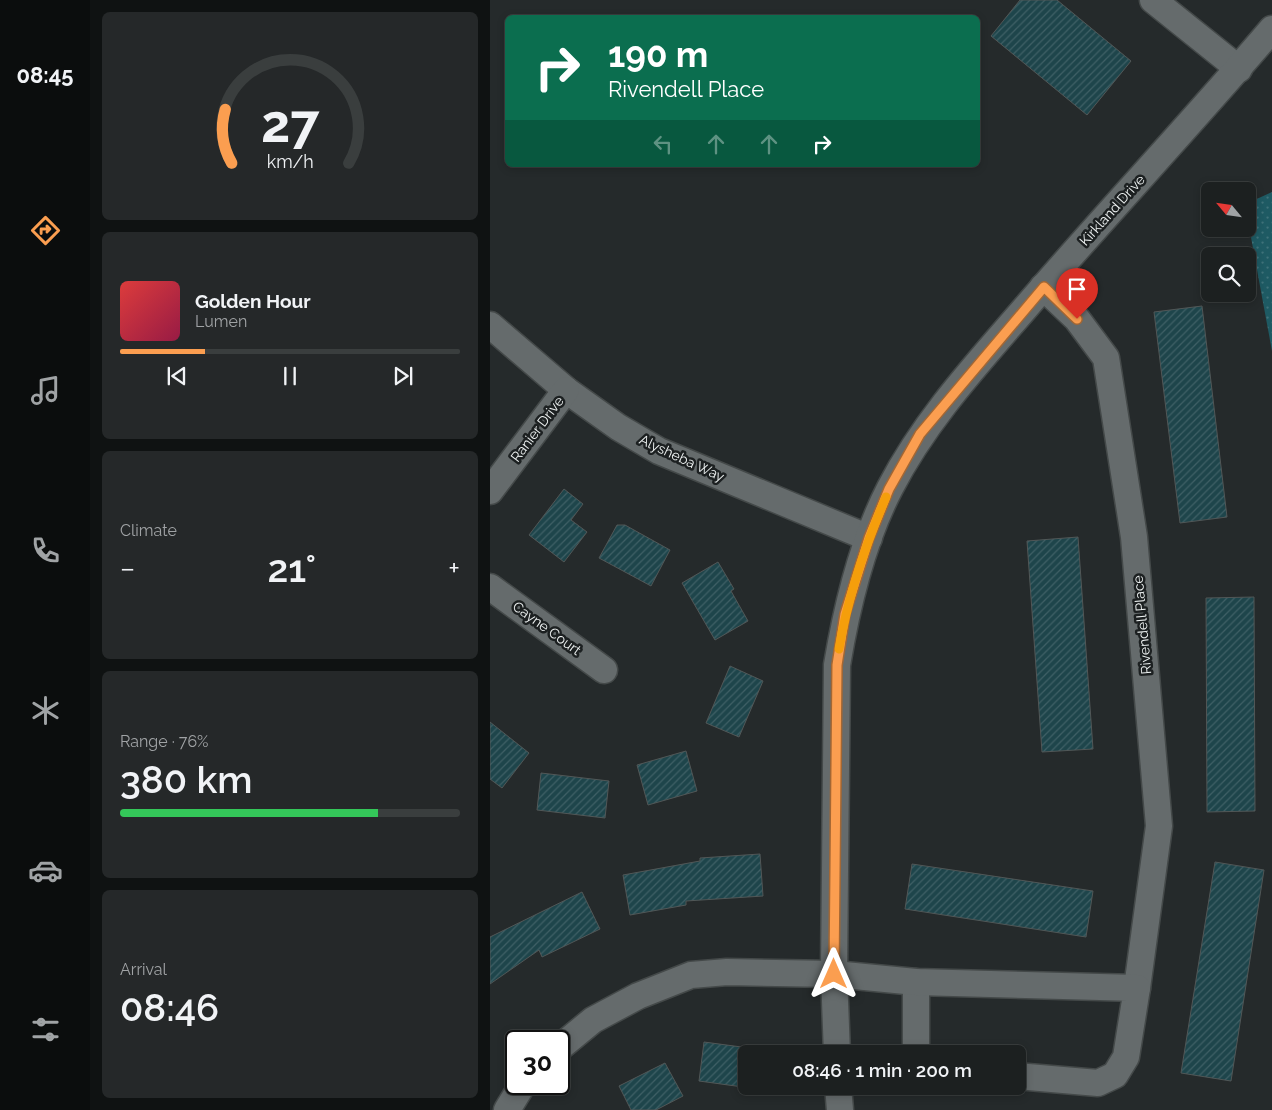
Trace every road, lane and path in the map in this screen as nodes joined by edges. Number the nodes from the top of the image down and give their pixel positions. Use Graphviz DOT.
graph roads {
  1 [pos="1161,2"];
  2 [pos="1272,29"];
  3 [pos="1238,69"];
  4 [pos="1044,287"];
  5 [pos="490,325"];
  6 [pos="566,390"];
  7 [pos="490,491"];
  8 [pos="869,538"];
  9 [pos="490,587"];
  10 [pos="604,670"];
  11 [pos="834,974"];
  12 [pos="916,982"];
  13 [pos="1137,988"];
  14 [pos="570,1039"];
  15 [pos="837,1045"];
  16 [pos="916,1045"];
  17 [pos="1026,1077"];
  18 [pos="516,1095"];
  19 [pos="839,1095"];
  20 [pos="507,1110"];
  21 [pos="840,1110"];
  1 -- 3 [label="street"];
  2 -- 3 [label="street, Kirkland Drive"];
  3 -- 4 [label="street, Kirkland Drive"];
  4 -- 8 [label="street, Kirkland Drive"];
  4 -- 13 [label="street, Rivendell Place"];
  5 -- 6 [label="street, Alysheba Way"];
  6 -- 7 [label="street, Ranier Drive"];
  6 -- 8 [label="street, Alysheba Way"];
  8 -- 11 [label="street, Kirkland Drive"];
  9 -- 10 [label="street, Cayne Court"];
  11 -- 12 [label="street"];
  11 -- 14 [label="street"];
  11 -- 15 [label="street, Kirkland Drive"];
  12 -- 13 [label="street"];
  12 -- 16 [label="street"];
  13 -- 17 [label="street, Rivendell Place"];
  18 -- 20 [label="street"];
  19 -- 21 [label="street"];
}
